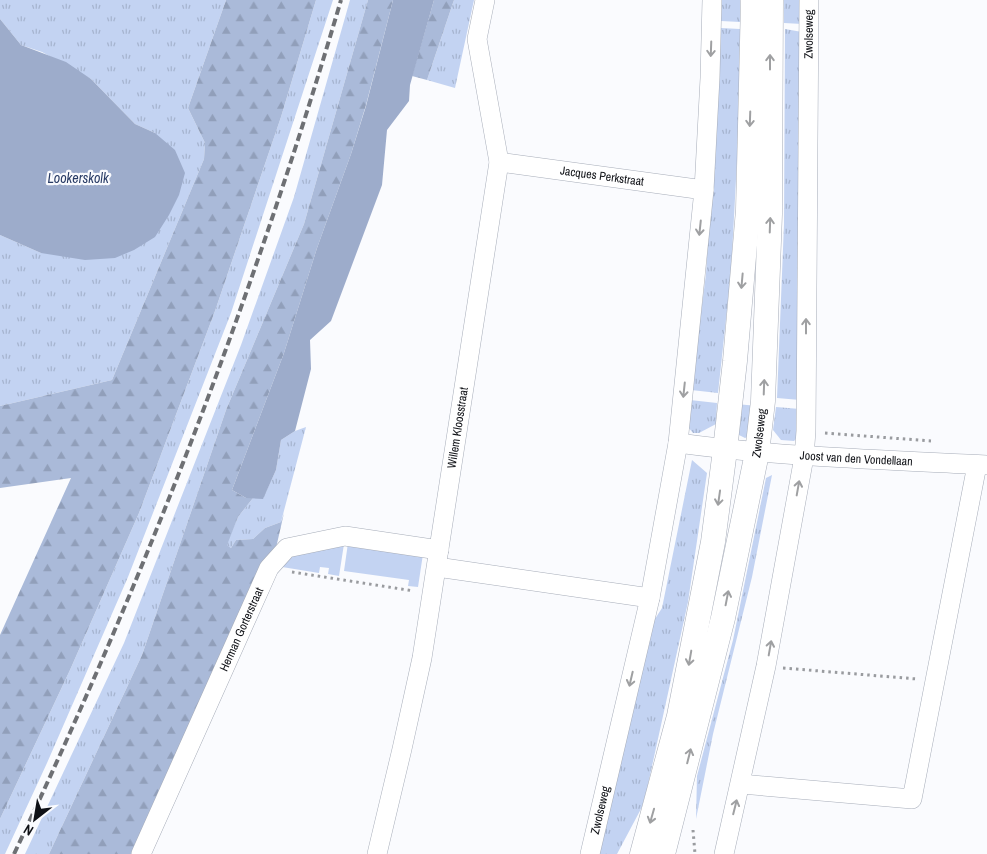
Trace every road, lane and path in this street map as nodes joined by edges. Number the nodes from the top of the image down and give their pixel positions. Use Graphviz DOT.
graph roads {
  1 [pos="485,0"];
  2 [pos="712,0"];
  3 [pos="753,0"];
  4 [pos="771,0"];
  5 [pos="809,0"];
  6 [pos="499,162"];
  7 [pos="704,190"];
  8 [pos="806,432"];
  9 [pos="939,441"];
  10 [pos="678,443"];
  11 [pos="725,450"];
  12 [pos="756,453"];
  13 [pos="804,457"];
  14 [pos="982,465"];
  15 [pos="438,559"];
  16 [pos="269,568"];
  17 [pos="421,592"];
  18 [pos="650,598"];
  19 [pos="766,666"];
  20 [pos="935,681"];
  21 [pos="740,784"];
  22 [pos="141,854"];
  23 [pos="377,854"];
  24 [pos="590,854"];
  25 [pos="642,854"];
  26 [pos="663,854"];
  27 [pos="724,854"];
  1 -- 6 [label="street, Willem Kloosstraat"];
  2 -- 7 [label="street, Zwolseweg, one-way"];
  3 -- 11 [label="street, one-way"];
  12 -- 4 [label="street, Zwolseweg, one-way"];
  8 -- 5 [label="street, Zwolseweg, one-way"];
  6 -- 7 [label="street, Jacques Perkstraat"];
  6 -- 15 [label="street, Willem Kloosstraat"];
  7 -- 10 [label="street, Zwolseweg, one-way"];
  8 -- 9 [label="path"];
  8 -- 13 [label="street, Zwolseweg"];
  10 -- 11 [label="street"];
  10 -- 18 [label="street, Zwolseweg"];
  11 -- 12 [label="street, Joost van den Vondellaan"];
  11 -- 25 [label="street, one-way"];
  12 -- 13 [label="street, Joost van den Vondellaan"];
  26 -- 12 [label="street, Zwolseweg, one-way"];
  13 -- 14 [label="street, Joost van den Vondellaan"];
  19 -- 13 [label="street, Zwolseweg, one-way"];
  14 -- 20 [label="street"];
  15 -- 16 [label="street, Herman Gorterstraat"];
  15 -- 18 [label="street, Herman Gorterstraat"];
  15 -- 23 [label="street, Willem Kloosstraat"];
  16 -- 17 [label="path"];
  16 -- 22 [label="street, Herman Gorterstraat"];
  18 -- 24 [label="street, Zwolseweg, one-way"];
  19 -- 20 [label="path"];
  19 -- 21 [label="street, Zwolseweg"];
  20 -- 21 [label="street"];
  27 -- 21 [label="street, Zwolseweg, one-way"];
}
